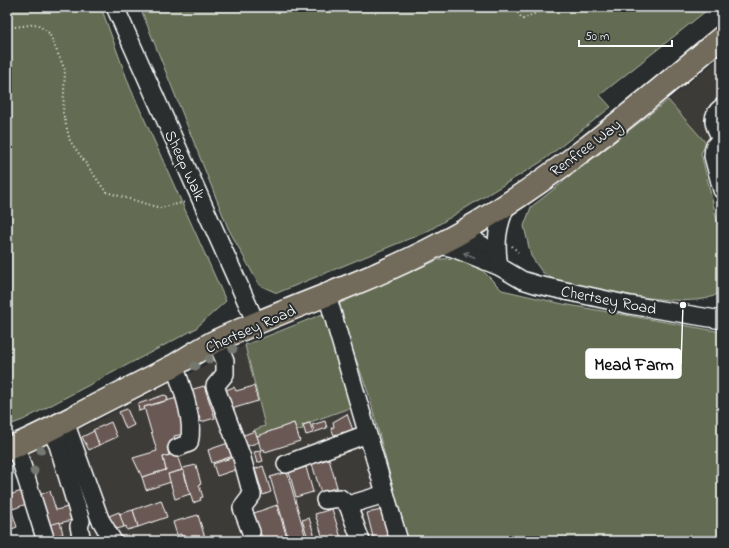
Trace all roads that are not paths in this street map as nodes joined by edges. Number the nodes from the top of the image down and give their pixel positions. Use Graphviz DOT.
graph roads {
  1 [pos="115,7"];
  2 [pos="722,37"];
  3 [pos="722,107"];
  4 [pos="721,138"];
  5 [pos="722,190"];
  6 [pos="507,204"];
  7 [pos="462,232"];
  8 [pos="439,245"];
  9 [pos="500,267"];
  10 [pos="327,295"];
  11 [pos="719,315"];
  12 [pos="256,323"];
  13 [pos="216,341"];
  14 [pos="174,365"];
  15 [pos="57,426"];
  16 [pos="368,434"];
  17 [pos="11,448"];
  18 [pos="177,448"];
  19 [pos="286,464"];
  20 [pos="385,494"];
  21 [pos="325,500"];
  22 [pos="348,505"];
  23 [pos="251,532"];
  24 [pos="46,541"];
  25 [pos="82,541"];
  26 [pos="112,541"];
  27 [pos="361,541"];
  28 [pos="399,541"];
  1 -- 12 [label="street, Sheep Walk"];
  2 -- 6 [label="main road, Renfree Way"];
  3 -- 4 [label="street"];
  4 -- 5 [label="street"];
  6 -- 7 [label="main road, Renfree Way"];
  6 -- 9 [label="street"];
  7 -- 8 [label="main road, Renfree Way"];
  7 -- 9 [label="street, Chertsey Road"];
  9 -- 8 [label="street, Chertsey Road, one-way"];
  8 -- 10 [label="main road, Chertsey Road"];
  9 -- 11 [label="street, Chertsey Road"];
  10 -- 12 [label="main road, Chertsey Road"];
  10 -- 16 [label="street"];
  12 -- 13 [label="main road, Chertsey Road"];
  13 -- 14 [label="main road, Chertsey Road"];
  13 -- 23 [label="street"];
  14 -- 15 [label="main road, Chertsey Road"];
  14 -- 18 [label="street"];
  15 -- 17 [label="main road, Chertsey Road"];
  15 -- 25 [label="street"];
  15 -- 26 [label="street"];
  16 -- 19 [label="street"];
  16 -- 20 [label="street"];
  17 -- 24 [label="street"];
  20 -- 22 [label="street"];
  20 -- 28 [label="street"];
  21 -- 22 [label="street"];
  22 -- 27 [label="street"];
}
